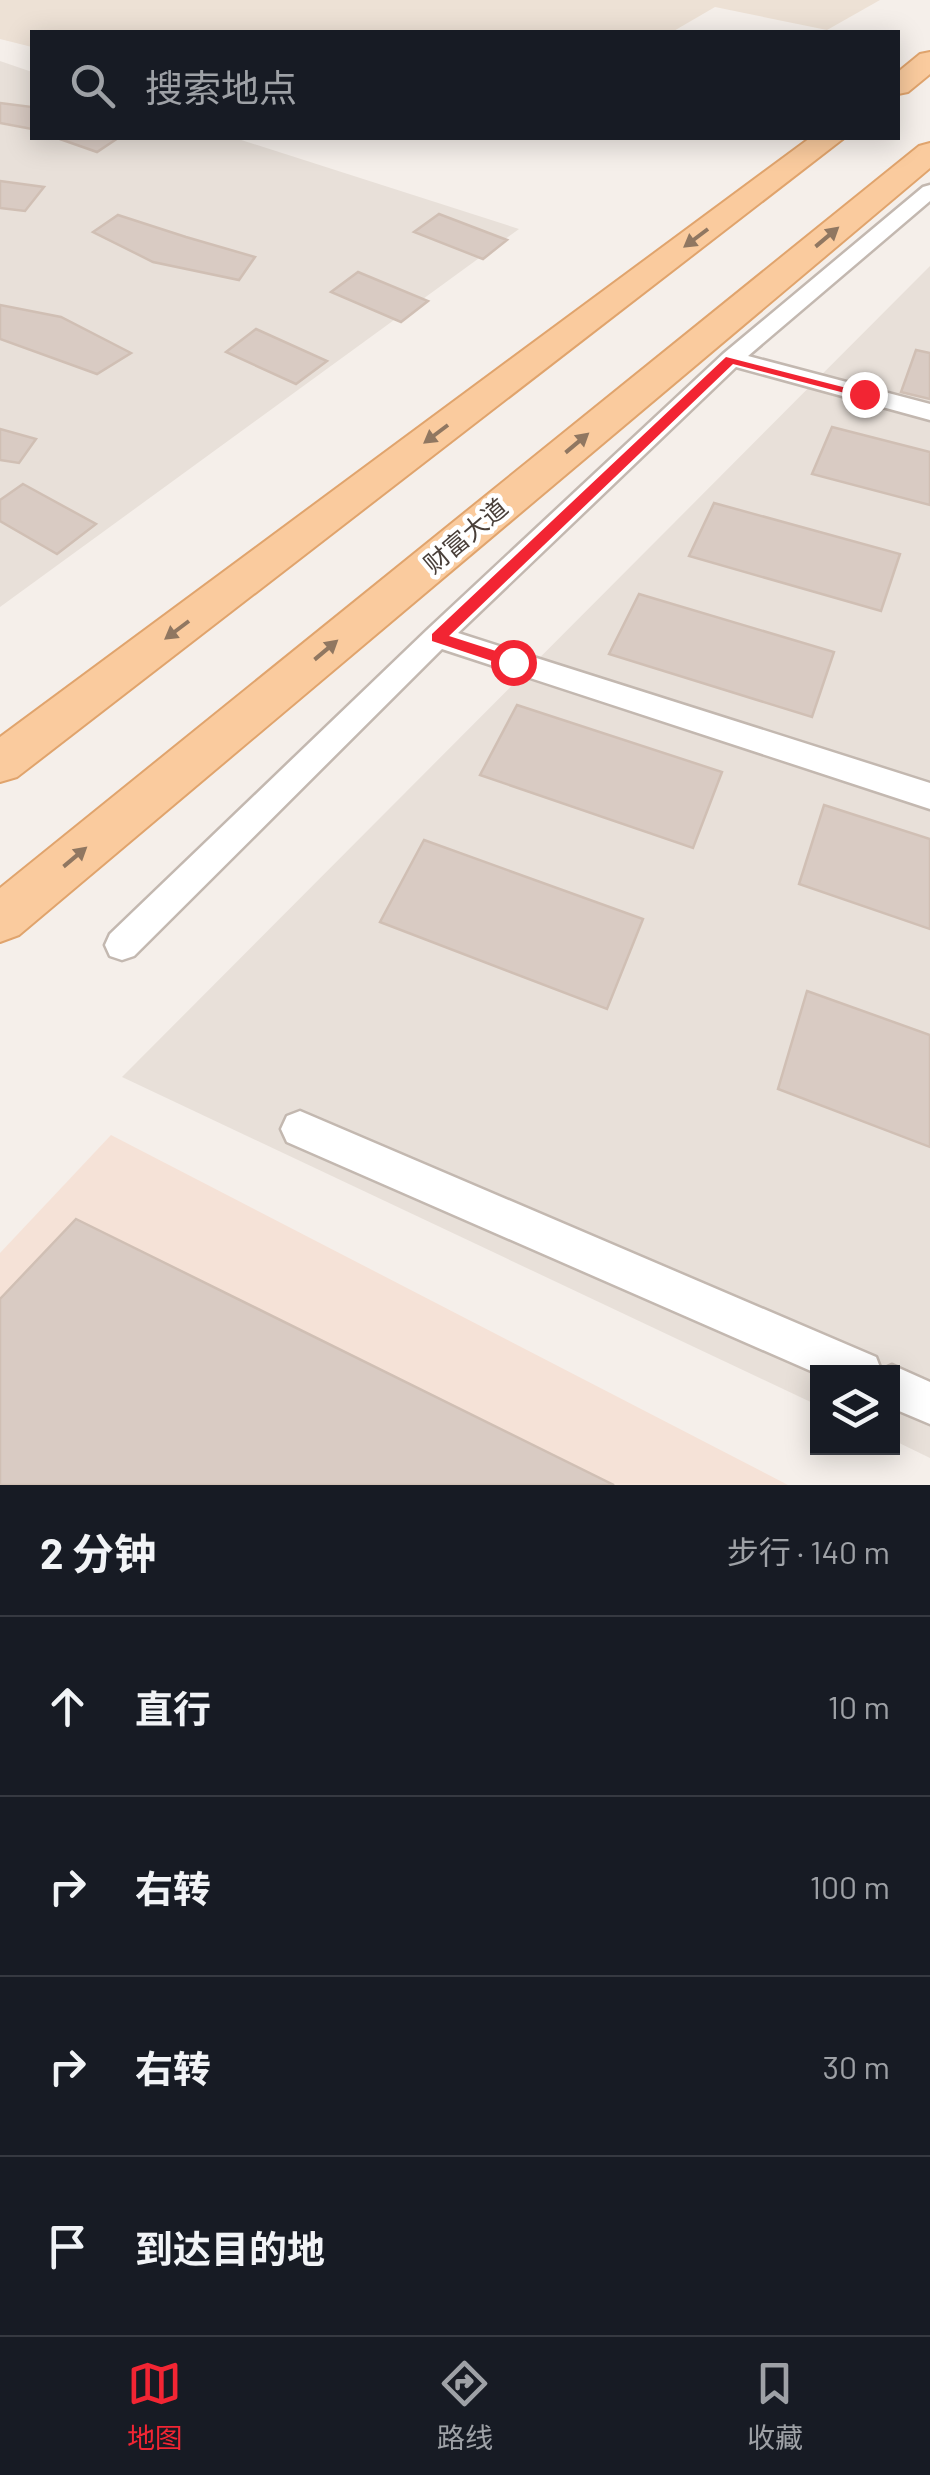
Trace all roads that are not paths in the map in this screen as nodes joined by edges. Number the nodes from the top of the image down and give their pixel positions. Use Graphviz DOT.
graph roads {
  1 [pos="930,60"];
  2 [pos="900,84"];
  3 [pos="826,140"];
  4 [pos="930,152"];
  5 [pos="930,191"];
  6 [pos="731,359"];
  7 [pos="930,412"];
  8 [pos="437,638"];
  9 [pos="0,763"];
  10 [pos="930,796"];
  11 [pos="0,919"];
  12 [pos="122,945"];
  13 [pos="300,1129"];
  14 [pos="845,1365"];
  15 [pos="900,1389"];
  16 [pos="930,1402"];
  1 -- 2 [label="main road"];
  3 -- 9 [label="main road, one-way"];
  11 -- 4 [label="main road, 财富大道, one-way"];
  5 -- 6 [label="street"];
  6 -- 7 [label="street"];
  6 -- 8 [label="street"];
  8 -- 10 [label="street"];
  8 -- 12 [label="street"];
  13 -- 14 [label="street"];
  15 -- 16 [label="street"];
}
